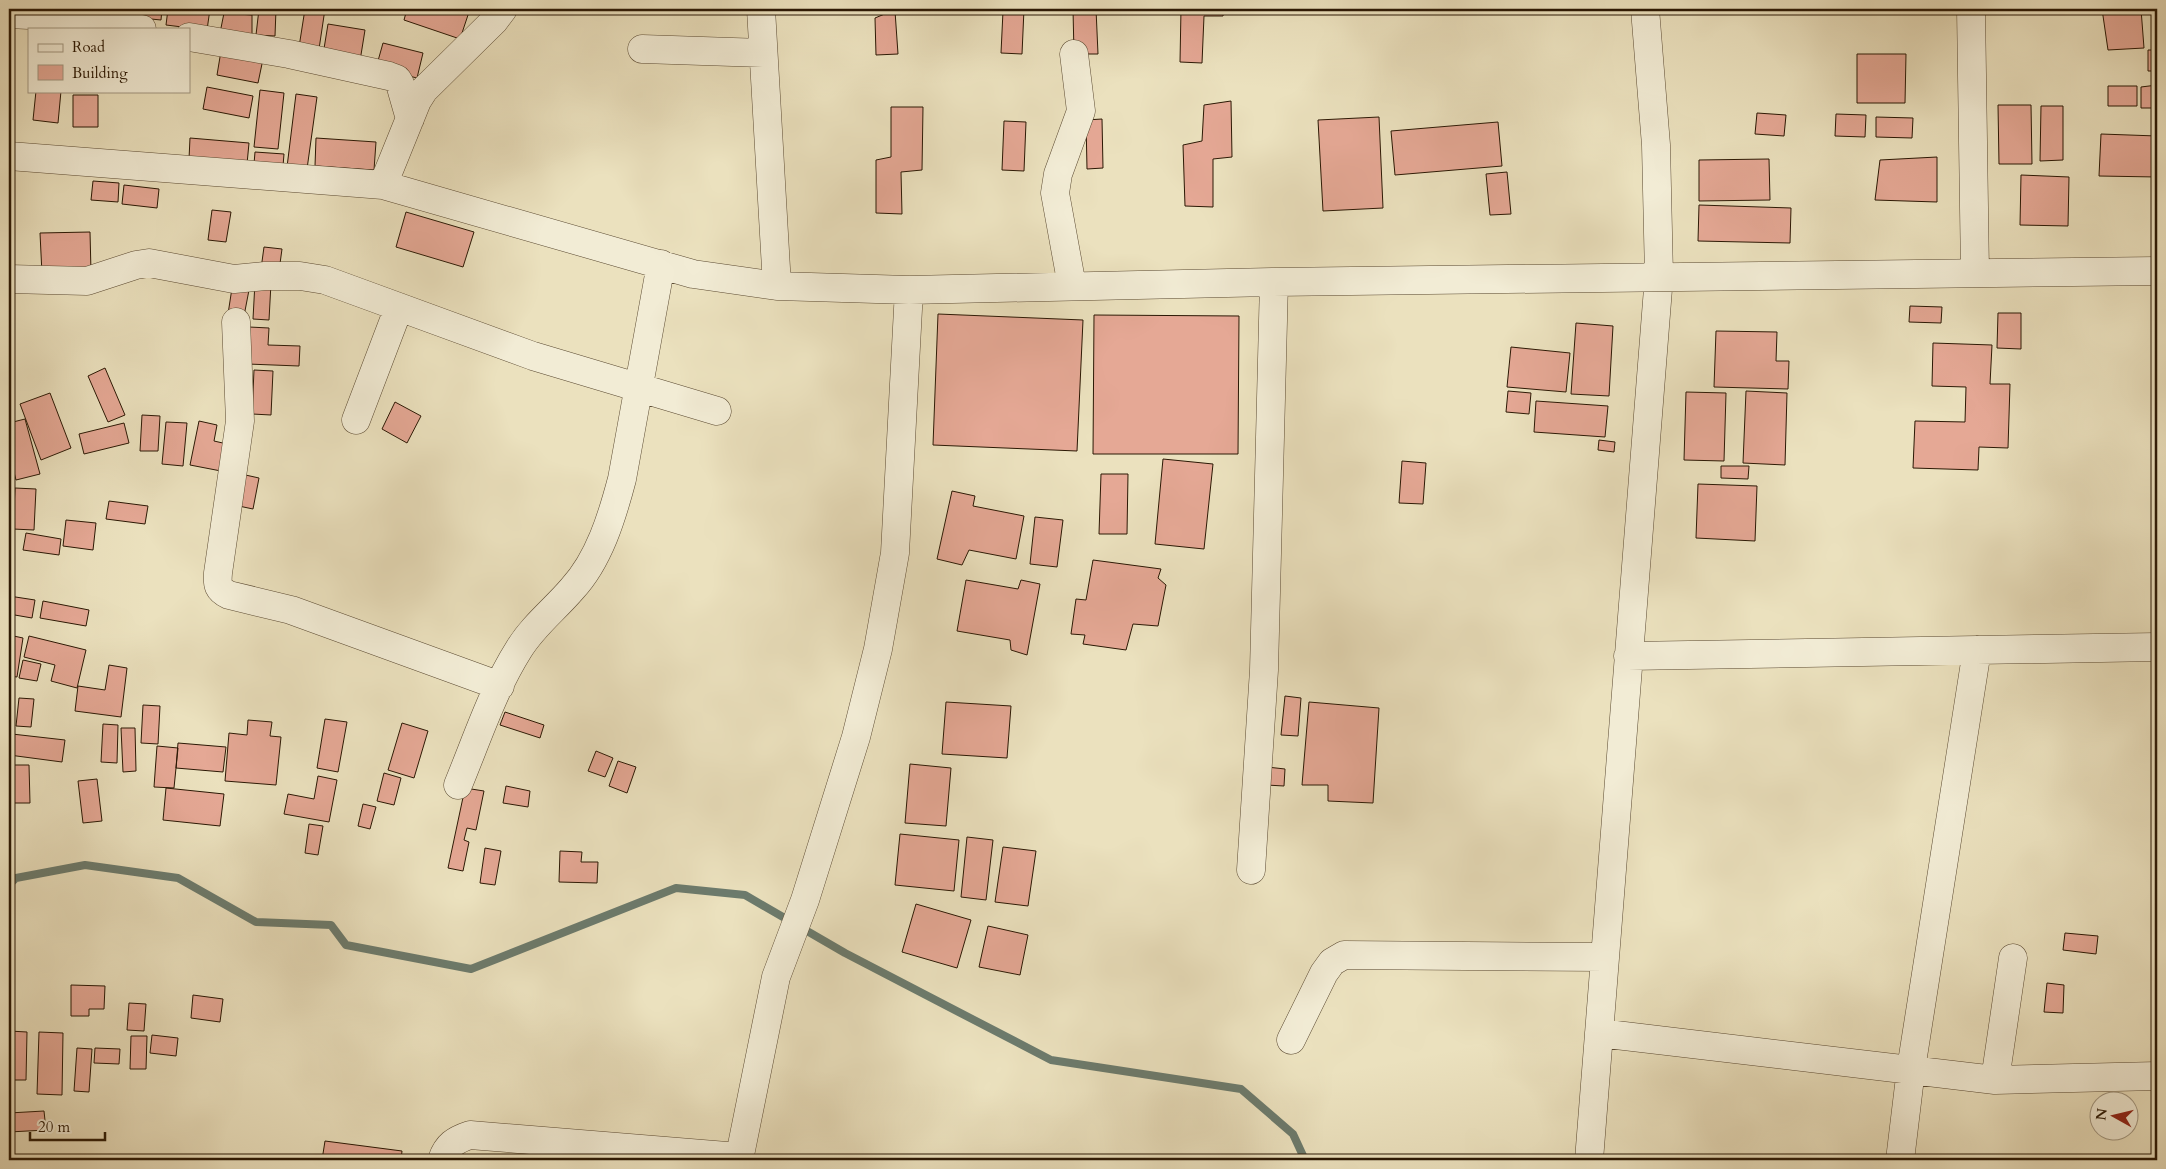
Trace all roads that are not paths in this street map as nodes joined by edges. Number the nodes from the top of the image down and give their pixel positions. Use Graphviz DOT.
graph roads {
  1 [pos="503,9"];
  2 [pos="761,9"];
  3 [pos="1645,9"];
  4 [pos="1971,9"];
  5 [pos="9,14"];
  6 [pos="135,28"];
  7 [pos="190,37"];
  8 [pos="642,49"];
  9 [pos="764,52"];
  10 [pos="1074,54"];
  11 [pos="410,119"];
  12 [pos="9,156"];
  13 [pos="383,185"];
  14 [pos="661,264"];
  15 [pos="2157,271"];
  16 [pos="1975,273"];
  17 [pos="1659,276"];
  18 [pos="9,279"];
  19 [pos="1274,282"];
  20 [pos="777,286"];
  21 [pos="1072,286"];
  22 [pos="909,290"];
  23 [pos="399,307"];
  24 [pos="236,322"];
  25 [pos="639,388"];
  26 [pos="717,411"];
  27 [pos="356,420"];
  28 [pos="2157,647"];
  29 [pos="1977,650"];
  30 [pos="1628,656"];
  31 [pos="500,686"];
  32 [pos="458,784"];
  33 [pos="1251,870"];
  34 [pos="1605,957"];
  35 [pos="2013,958"];
  36 [pos="1598,1033"];
  37 [pos="1291,1040"];
  38 [pos="1911,1068"];
  39 [pos="2157,1076"];
  40 [pos="1995,1080"];
  41 [pos="739,1159"];
  42 [pos="442,1160"];
  43 [pos="1589,1160"];
  44 [pos="1900,1160"];
  1 -- 11 [label="street"];
  2 -- 9 [label="street"];
  3 -- 17 [label="street"];
  4 -- 16 [label="street"];
  5 -- 6 [label="street"];
  7 -- 11 [label="street"];
  8 -- 9 [label="street"];
  9 -- 20 [label="street"];
  10 -- 21 [label="street"];
  11 -- 13 [label="street"];
  12 -- 13 [label="street"];
  13 -- 14 [label="street"];
  14 -- 20 [label="street"];
  14 -- 25 [label="street"];
  15 -- 16 [label="street"];
  16 -- 17 [label="street"];
  17 -- 19 [label="street"];
  17 -- 30 [label="street"];
  18 -- 23 [label="street"];
  19 -- 21 [label="street"];
  19 -- 33 [label="street"];
  20 -- 22 [label="street"];
  21 -- 22 [label="street"];
  22 -- 41 [label="street"];
  23 -- 25 [label="street"];
  23 -- 27 [label="street"];
  24 -- 31 [label="street"];
  25 -- 26 [label="street"];
  25 -- 31 [label="street"];
  28 -- 29 [label="street"];
  29 -- 30 [label="street"];
  29 -- 38 [label="street"];
  30 -- 34 [label="street"];
  31 -- 32 [label="street"];
  34 -- 36 [label="street"];
  34 -- 37 [label="street"];
  35 -- 40 [label="street"];
  36 -- 38 [label="street"];
  36 -- 43 [label="street"];
  38 -- 40 [label="street"];
  38 -- 44 [label="street"];
  39 -- 40 [label="street"];
  41 -- 42 [label="street"];
}
